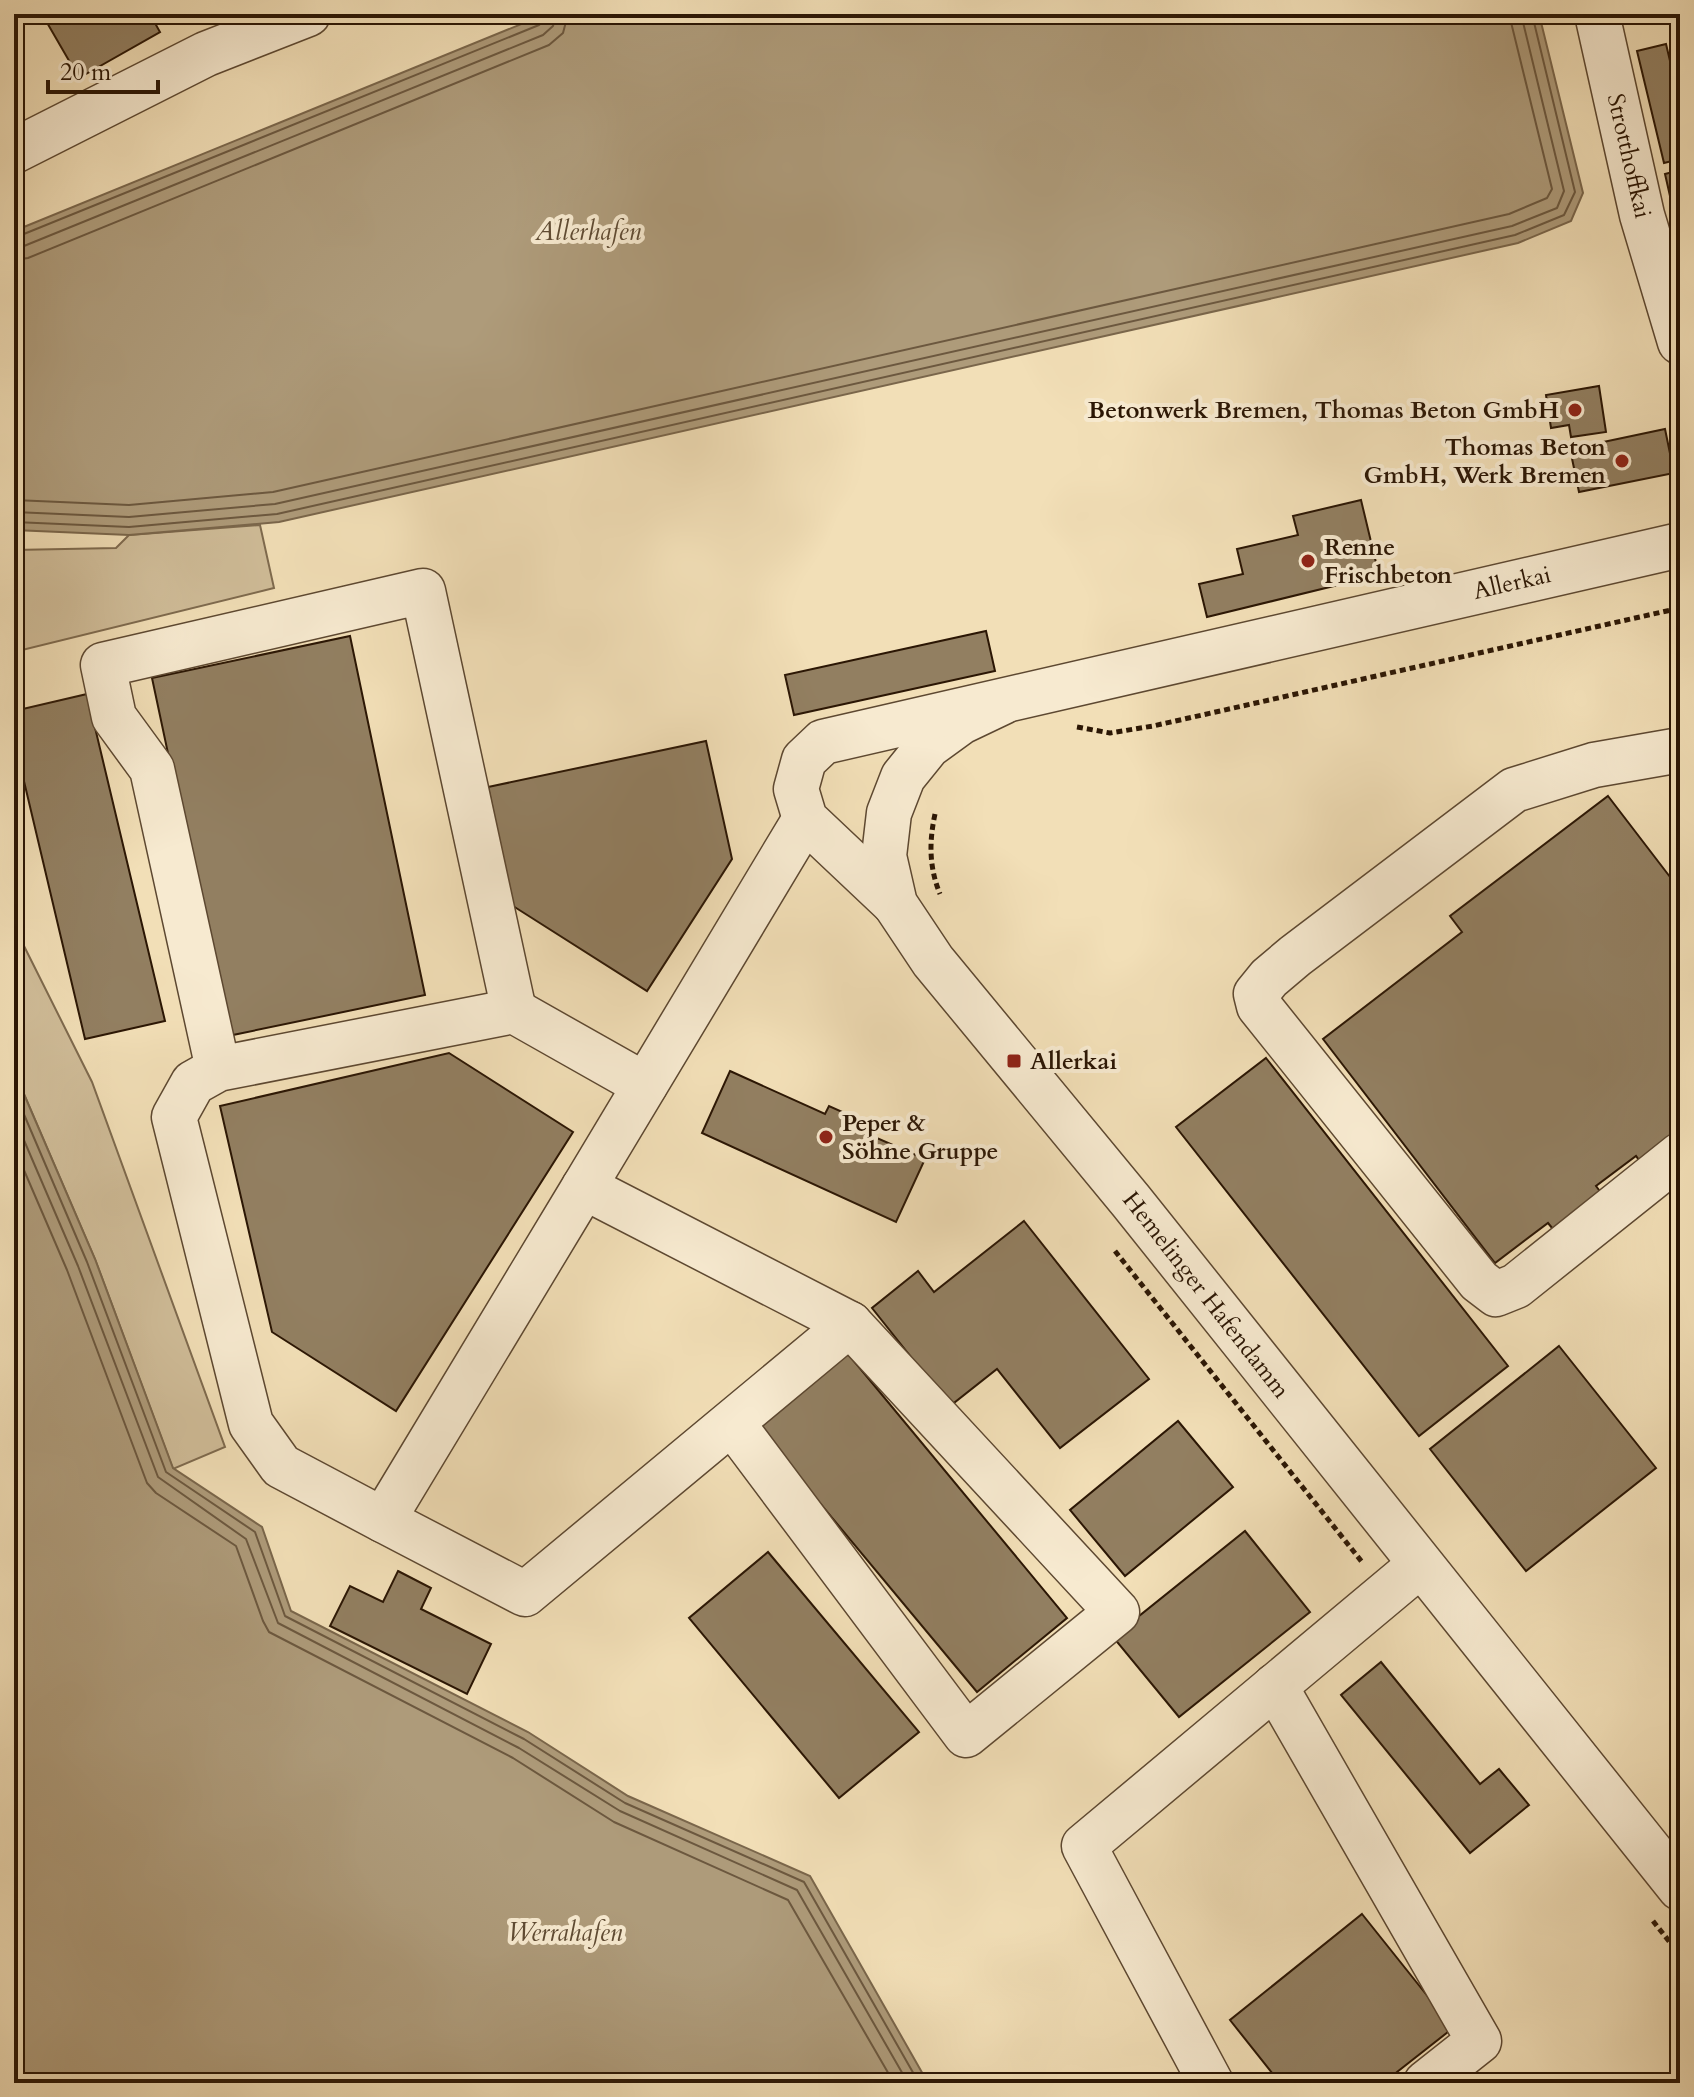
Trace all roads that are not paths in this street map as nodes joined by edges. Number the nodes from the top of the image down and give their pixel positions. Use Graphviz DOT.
graph roads {
  1 [pos="308,14"];
  2 [pos="1597,14"];
  3 [pos="14,151"];
  4 [pos="1678,331"];
  5 [pos="1669,553"];
  6 [pos="1003,702"];
  7 [pos="1680,750"];
  8 [pos="805,819"];
  9 [pos="895,904"];
  10 [pos="514,1011"];
  11 [pos="218,1069"];
  12 [pos="645,1085"];
  13 [pos="1680,1155"];
  14 [pos="584,1187"];
  15 [pos="850,1324"];
  16 [pos="733,1424"];
  17 [pos="383,1520"];
  18 [pos="1420,1565"];
  19 [pos="1275,1686"];
  20 [pos="1666,1904"];
  21 [pos="1211,2083"];
  22 [pos="1426,2083"];
  1 -- 3 [label="street"];
  2 -- 4 [label="street, Strotthoffkai"];
  5 -- 6 [label="street, Allerkai"];
  6 -- 8 [label="street"];
  6 -- 9 [label="street, Hemelinger Hafendamm"];
  7 -- 13 [label="street"];
  8 -- 9 [label="street"];
  8 -- 12 [label="street"];
  9 -- 18 [label="street, Hemelinger Hafendamm"];
  10 -- 11 [label="street"];
  10 -- 11 [label="street"];
  10 -- 12 [label="street"];
  11 -- 17 [label="street"];
  12 -- 14 [label="street"];
  14 -- 15 [label="street"];
  14 -- 17 [label="street"];
  15 -- 16 [label="street"];
  15 -- 16 [label="street"];
  16 -- 17 [label="street"];
  18 -- 19 [label="street"];
  18 -- 20 [label="street, Hemelinger Hafendamm"];
  19 -- 21 [label="street"];
  19 -- 22 [label="street"];
}
